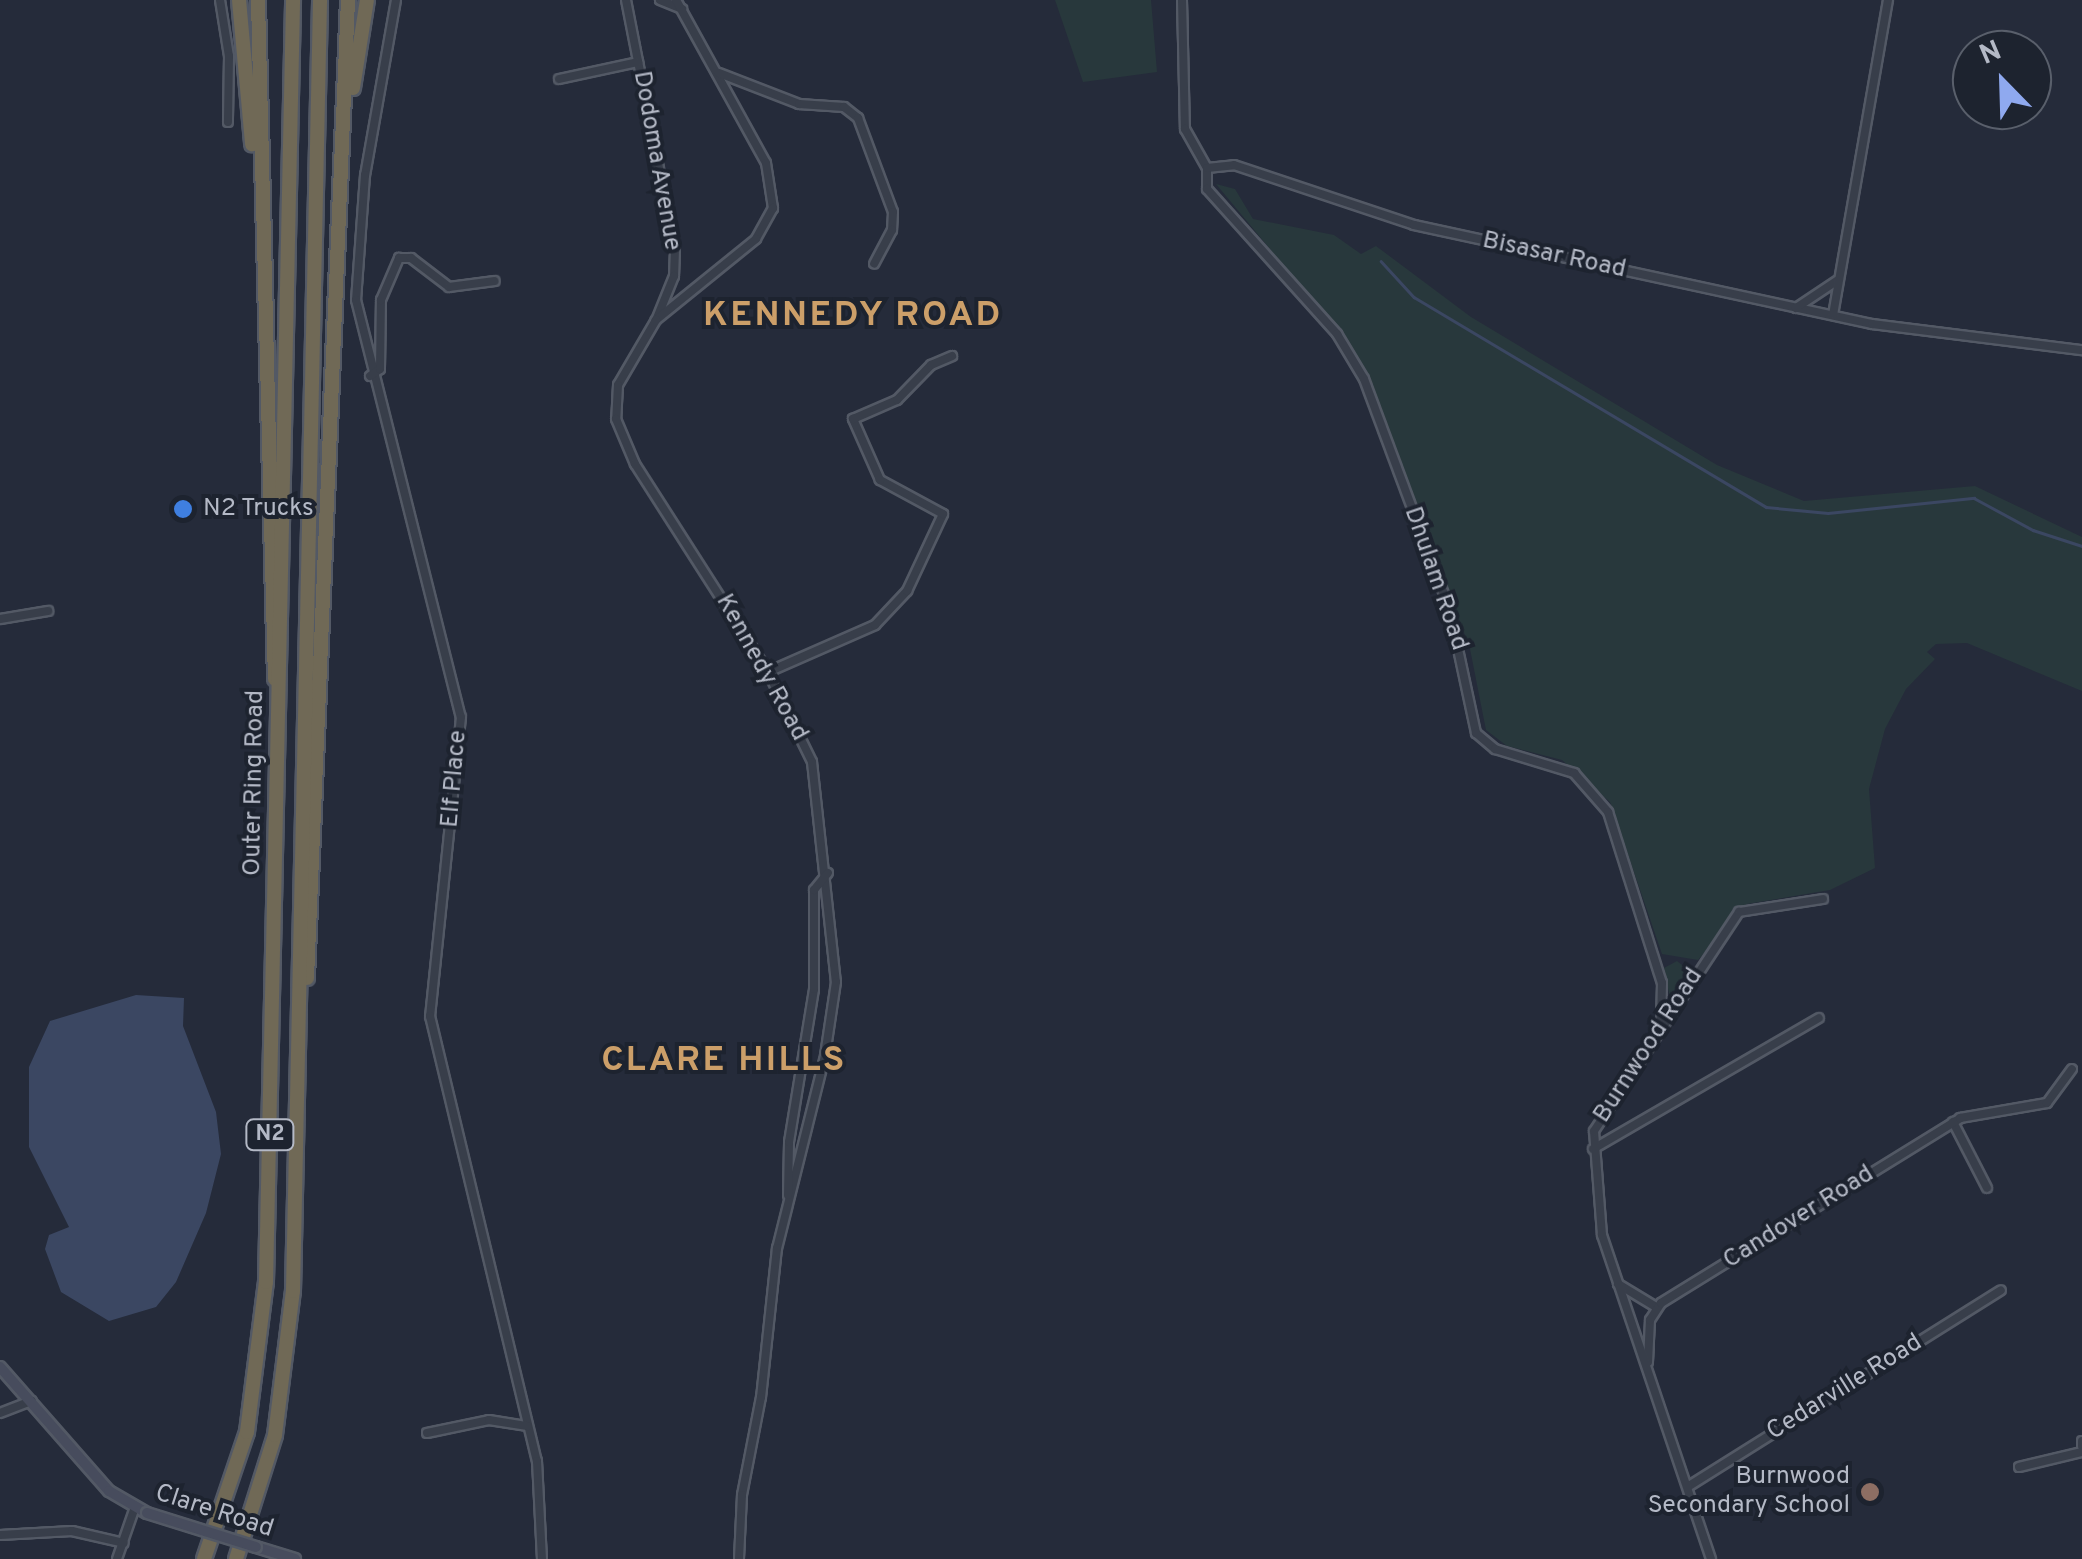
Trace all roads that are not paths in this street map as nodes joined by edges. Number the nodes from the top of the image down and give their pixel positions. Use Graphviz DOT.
graph roads {
  1 [pos="220,0"];
  2 [pos="239,0"];
  3 [pos="258,0"];
  4 [pos="293,0"];
  5 [pos="320,0"];
  6 [pos="348,0"];
  7 [pos="369,0"];
  8 [pos="396,0"];
  9 [pos="626,0"];
  10 [pos="660,0"];
  11 [pos="676,0"];
  12 [pos="1182,0"];
  13 [pos="1888,0"];
  14 [pos="682,9"];
  15 [pos="638,62"];
  16 [pos="719,73"];
  17 [pos="558,79"];
  18 [pos="228,122"];
  19 [pos="344,142"];
  20 [pos="1208,168"];
  21 [pos="259,174"];
  22 [pos="874,264"];
  23 [pos="1840,277"];
  24 [pos="495,281"];
  25 [pos="1796,308"];
  26 [pos="1833,316"];
  27 [pos="656,320"];
  28 [pos="2082,350"];
  29 [pos="952,356"];
  30 [pos="370,376"];
  31 [pos="48,611"];
  32 [pos="0,620"];
  33 [pos="768,672"];
  34 [pos="280,702"];
  35 [pos="828,874"];
  36 [pos="1823,899"];
  37 [pos="301,995"];
  38 [pos="1819,1018"];
  39 [pos="1661,1024"];
  40 [pos="2072,1069"];
  41 [pos="1953,1122"];
  42 [pos="1594,1148"];
  43 [pos="1987,1188"];
  44 [pos="789,1196"];
  45 [pos="1618,1284"];
  46 [pos="2001,1290"];
  47 [pos="1656,1307"];
  48 [pos="0,1367"];
  49 [pos="1647,1367"];
  50 [pos="32,1401"];
  51 [pos="0,1413"];
  52 [pos="528,1426"];
  53 [pos="427,1433"];
  54 [pos="2082,1446"];
  55 [pos="2019,1467"];
  56 [pos="1688,1486"];
  57 [pos="134,1507"];
  58 [pos="0,1535"];
  59 [pos="124,1542"];
  60 [pos="117,1559"];
  61 [pos="204,1559"];
  62 [pos="236,1559"];
  63 [pos="295,1559"];
  64 [pos="542,1559"];
  65 [pos="739,1559"];
  66 [pos="1712,1559"];
  1 -- 18 [label="street"];
  2 -- 21 [label="highway"];
  3 -- 21 [label="highway"];
  4 -- 34 [label="highway, Outer Ring Road / N2"];
  5 -- 37 [label="highway, Outer Ring Road / N2"];
  6 -- 19 [label="highway"];
  7 -- 19 [label="highway"];
  8 -- 30 [label="street, Elf Place"];
  9 -- 15 [label="street, Dodoma Avenue"];
  10 -- 14 [label="street"];
  11 -- 14 [label="street, Kennedy Road"];
  12 -- 20 [label="street"];
  13 -- 23 [label="street"];
  14 -- 16 [label="street, Kennedy Road"];
  15 -- 17 [label="street"];
  15 -- 27 [label="street, Dodoma Avenue"];
  16 -- 22 [label="street"];
  16 -- 27 [label="street, Kennedy Road"];
  19 -- 37 [label="highway"];
  20 -- 25 [label="street, Bisasar Road"];
  20 -- 39 [label="street, Dhulam Road"];
  21 -- 34 [label="highway"];
  23 -- 25 [label="street"];
  23 -- 26 [label="street"];
  24 -- 30 [label="street"];
  25 -- 26 [label="street, Bisasar Road"];
  26 -- 28 [label="street, Bisasar Road"];
  27 -- 33 [label="street, Kennedy Road"];
  29 -- 33 [label="street"];
  30 -- 52 [label="street, Elf Place"];
  31 -- 32 [label="street"];
  33 -- 35 [label="street, Kennedy Road"];
  34 -- 61 [label="highway, Outer Ring Road / N2"];
  35 -- 44 [label="street, Kennedy Road"];
  35 -- 44 [label="street"];
  36 -- 39 [label="street, Burnwood Road"];
  37 -- 62 [label="highway, Outer Ring Road / N2"];
  38 -- 42 [label="street"];
  39 -- 42 [label="street, Burnwood Road"];
  40 -- 41 [label="street, Candover Road"];
  41 -- 43 [label="street"];
  41 -- 47 [label="street, Candover Road"];
  42 -- 45 [label="street, Burnwood Road"];
  44 -- 65 [label="street, Kennedy Road"];
  45 -- 47 [label="street"];
  45 -- 49 [label="street, Burnwood Road"];
  46 -- 56 [label="street, Cedarville Road"];
  47 -- 49 [label="street"];
  48 -- 50 [label="street, Clare Road"];
  49 -- 56 [label="street, Burnwood Road"];
  50 -- 51 [label="street"];
  50 -- 57 [label="street, Clare Road"];
  52 -- 53 [label="street"];
  52 -- 64 [label="street, Elf Place"];
  54 -- 55 [label="street"];
  56 -- 66 [label="street, Burnwood Road"];
  57 -- 59 [label="street"];
  57 -- 63 [label="street, Clare Road, bridge"];
  58 -- 59 [label="street"];
  59 -- 60 [label="street"];
}
